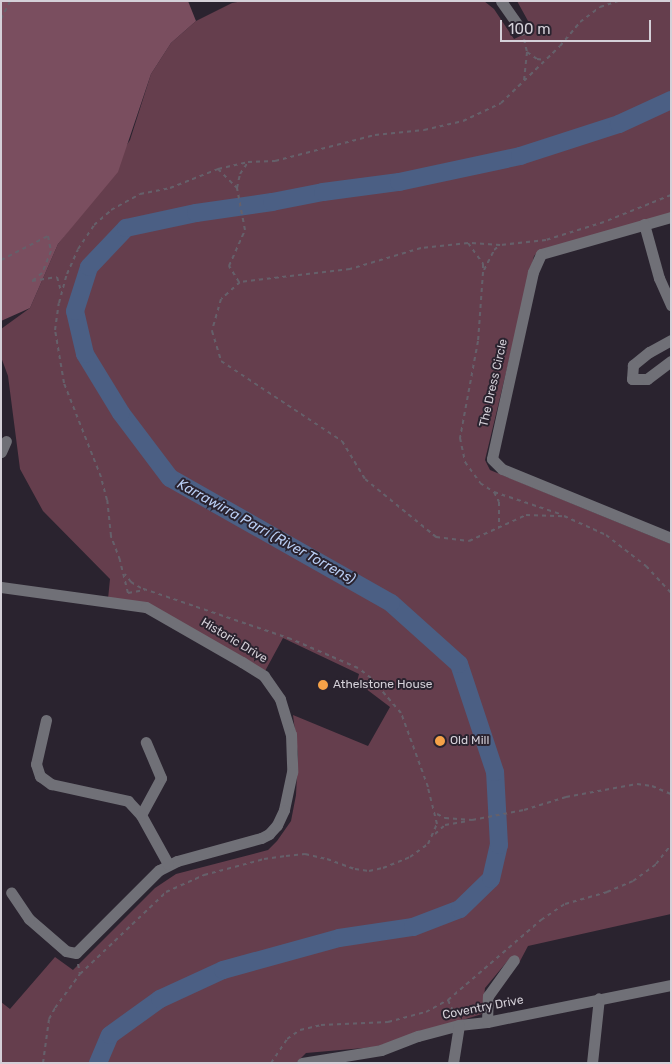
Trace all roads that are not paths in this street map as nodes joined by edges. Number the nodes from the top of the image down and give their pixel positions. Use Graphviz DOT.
graph roads {
  1 [pos="501,1"];
  2 [pos="521,30"];
  3 [pos="671,217"];
  4 [pos="644,224"];
  5 [pos="671,305"];
  6 [pos="671,340"];
  7 [pos="671,360"];
  8 [pos="6,441"];
  9 [pos="1,452"];
  10 [pos="671,538"];
  11 [pos="1,587"];
  12 [pos="46,720"];
  13 [pos="146,742"];
  14 [pos="141,815"];
  15 [pos="168,864"];
  16 [pos="11,892"];
  17 [pos="514,960"];
  18 [pos="671,985"];
  19 [pos="599,998"];
  20 [pos="487,1022"];
  21 [pos="459,1025"];
  22 [pos="302,1063"];
  23 [pos="453,1063"];
  24 [pos="592,1063"];
  1 -- 2 [label="street"];
  3 -- 4 [label="street, The Dress Circle"];
  4 -- 5 [label="street"];
  4 -- 10 [label="street, The Dress Circle"];
  6 -- 7 [label="street"];
  8 -- 9 [label="street"];
  11 -- 15 [label="street, Historic Drive"];
  12 -- 14 [label="street"];
  13 -- 14 [label="street"];
  14 -- 15 [label="street"];
  15 -- 16 [label="street, Historic Drive"];
  17 -- 20 [label="street"];
  18 -- 19 [label="street, Coventry Drive"];
  19 -- 20 [label="street, Coventry Drive"];
  19 -- 24 [label="street"];
  20 -- 21 [label="street, Coventry Drive"];
  21 -- 22 [label="street, Coventry Drive"];
  21 -- 23 [label="street"];
}
